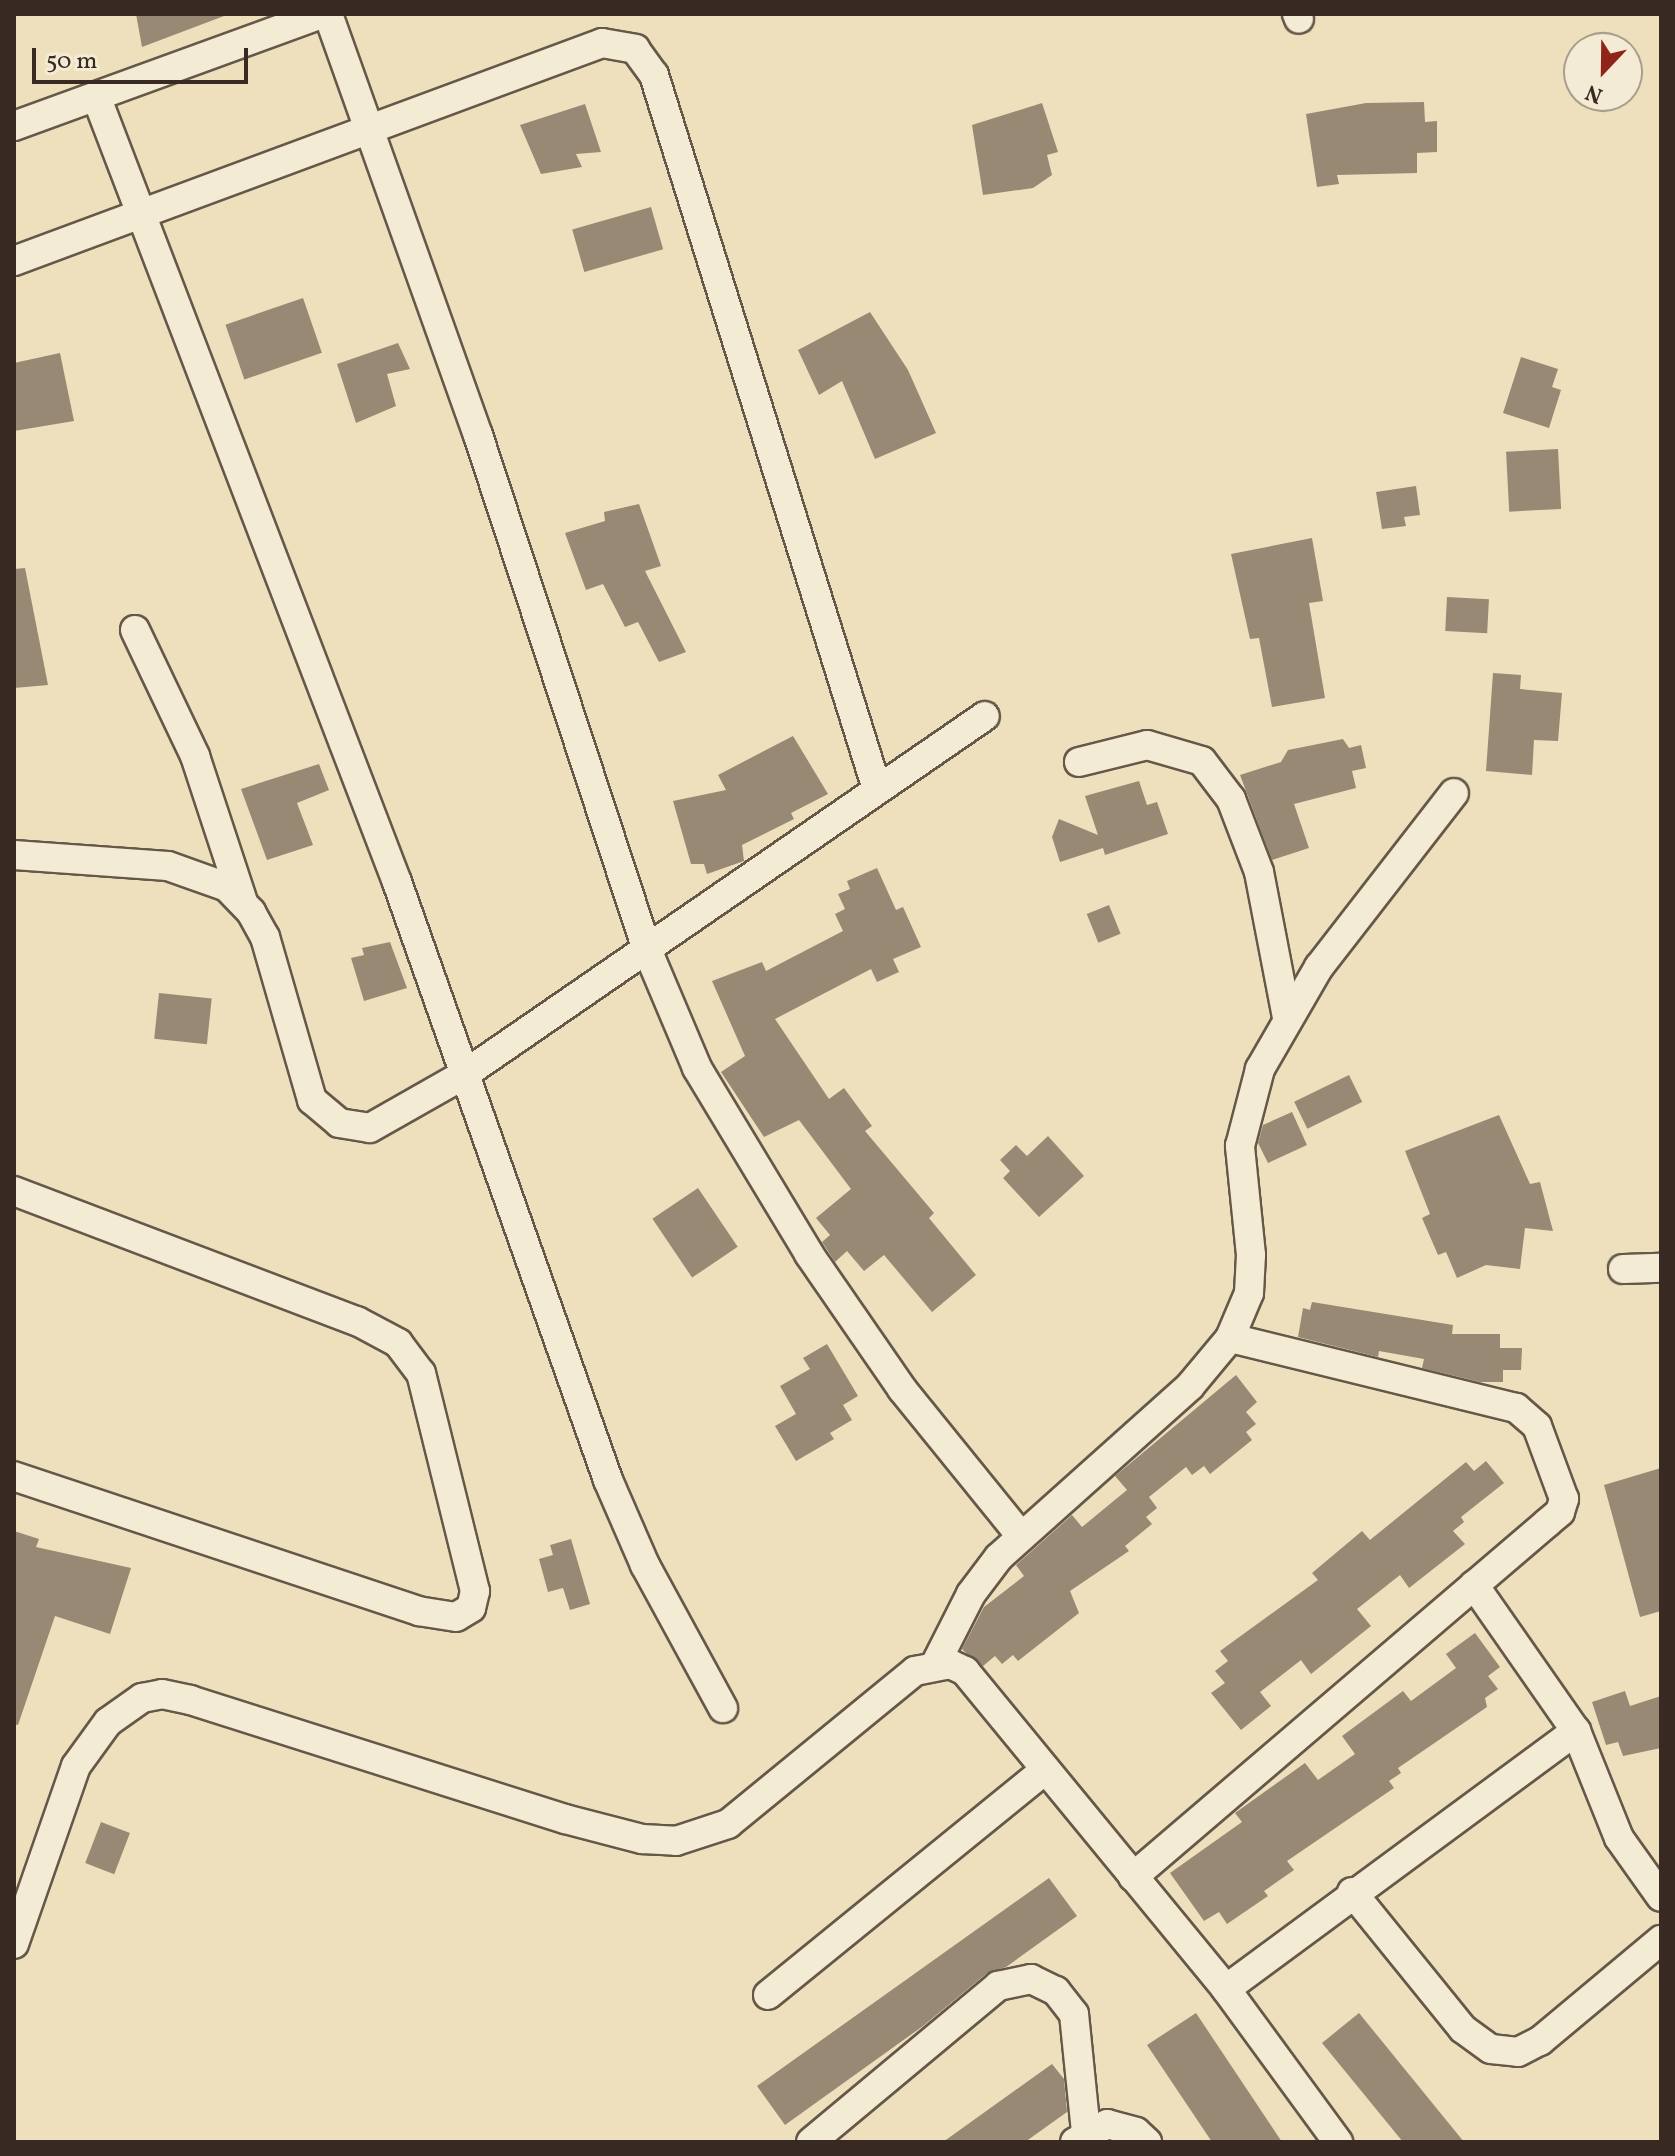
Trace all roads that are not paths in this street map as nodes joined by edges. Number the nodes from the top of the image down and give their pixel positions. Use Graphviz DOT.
graph roads {
  1 [pos="321,14"];
  2 [pos="328,14"];
  3 [pos="96,96"];
  4 [pos="14,126"];
  5 [pos="373,131"];
  6 [pos="142,214"];
  7 [pos="14,261"];
  8 [pos="135,630"];
  9 [pos="985,716"];
  10 [pos="1079,762"];
  11 [pos="877,789"];
  12 [pos="1454,793"];
  13 [pos="14,855"];
  14 [pos="242,899"];
  15 [pos="646,947"];
  16 [pos="1287,1017"];
  17 [pos="465,1074"];
  18 [pos="14,1191"];
  19 [pos="1661,1268"];
  20 [pos="1623,1269"];
  21 [pos="1230,1338"];
  22 [pos="14,1476"];
  23 [pos="1021,1536"];
  24 [pos="1474,1585"];
  25 [pos="936,1663"];
  26 [pos="723,1708"];
  27 [pos="1576,1731"];
  28 [pos="1045,1770"];
  29 [pos="1133,1877"];
  30 [pos="1352,1892"];
  31 [pos="1661,1897"];
  32 [pos="1661,1940"];
  33 [pos="14,1944"];
  34 [pos="1226,1989"];
  35 [pos="768,1995"];
  36 [pos="1080,2137"];
  37 [pos="811,2142"];
  38 [pos="1147,2142"];
  39 [pos="1338,2142"];
  1 -- 3 [label="street"];
  2 -- 5 [label="street"];
  3 -- 4 [label="street"];
  3 -- 6 [label="street"];
  5 -- 6 [label="street"];
  5 -- 11 [label="street"];
  5 -- 15 [label="street"];
  6 -- 7 [label="street"];
  6 -- 17 [label="street"];
  8 -- 14 [label="street"];
  9 -- 11 [label="street"];
  10 -- 16 [label="street"];
  11 -- 15 [label="street"];
  12 -- 16 [label="street"];
  13 -- 14 [label="street"];
  14 -- 17 [label="street"];
  15 -- 17 [label="street"];
  15 -- 23 [label="street"];
  16 -- 21 [label="street"];
  17 -- 26 [label="street"];
  18 -- 22 [label="street"];
  19 -- 20 [label="street"];
  21 -- 23 [label="street"];
  21 -- 24 [label="street"];
  23 -- 25 [label="street"];
  24 -- 27 [label="street"];
  24 -- 29 [label="street"];
  25 -- 28 [label="street"];
  25 -- 33 [label="street"];
  27 -- 30 [label="street"];
  27 -- 31 [label="street"];
  28 -- 29 [label="street"];
  28 -- 35 [label="street"];
  29 -- 34 [label="street"];
  30 -- 32 [label="street"];
  30 -- 34 [label="street"];
  34 -- 39 [label="street"];
  36 -- 37 [label="street"];
  36 -- 38 [label="street"];
}
